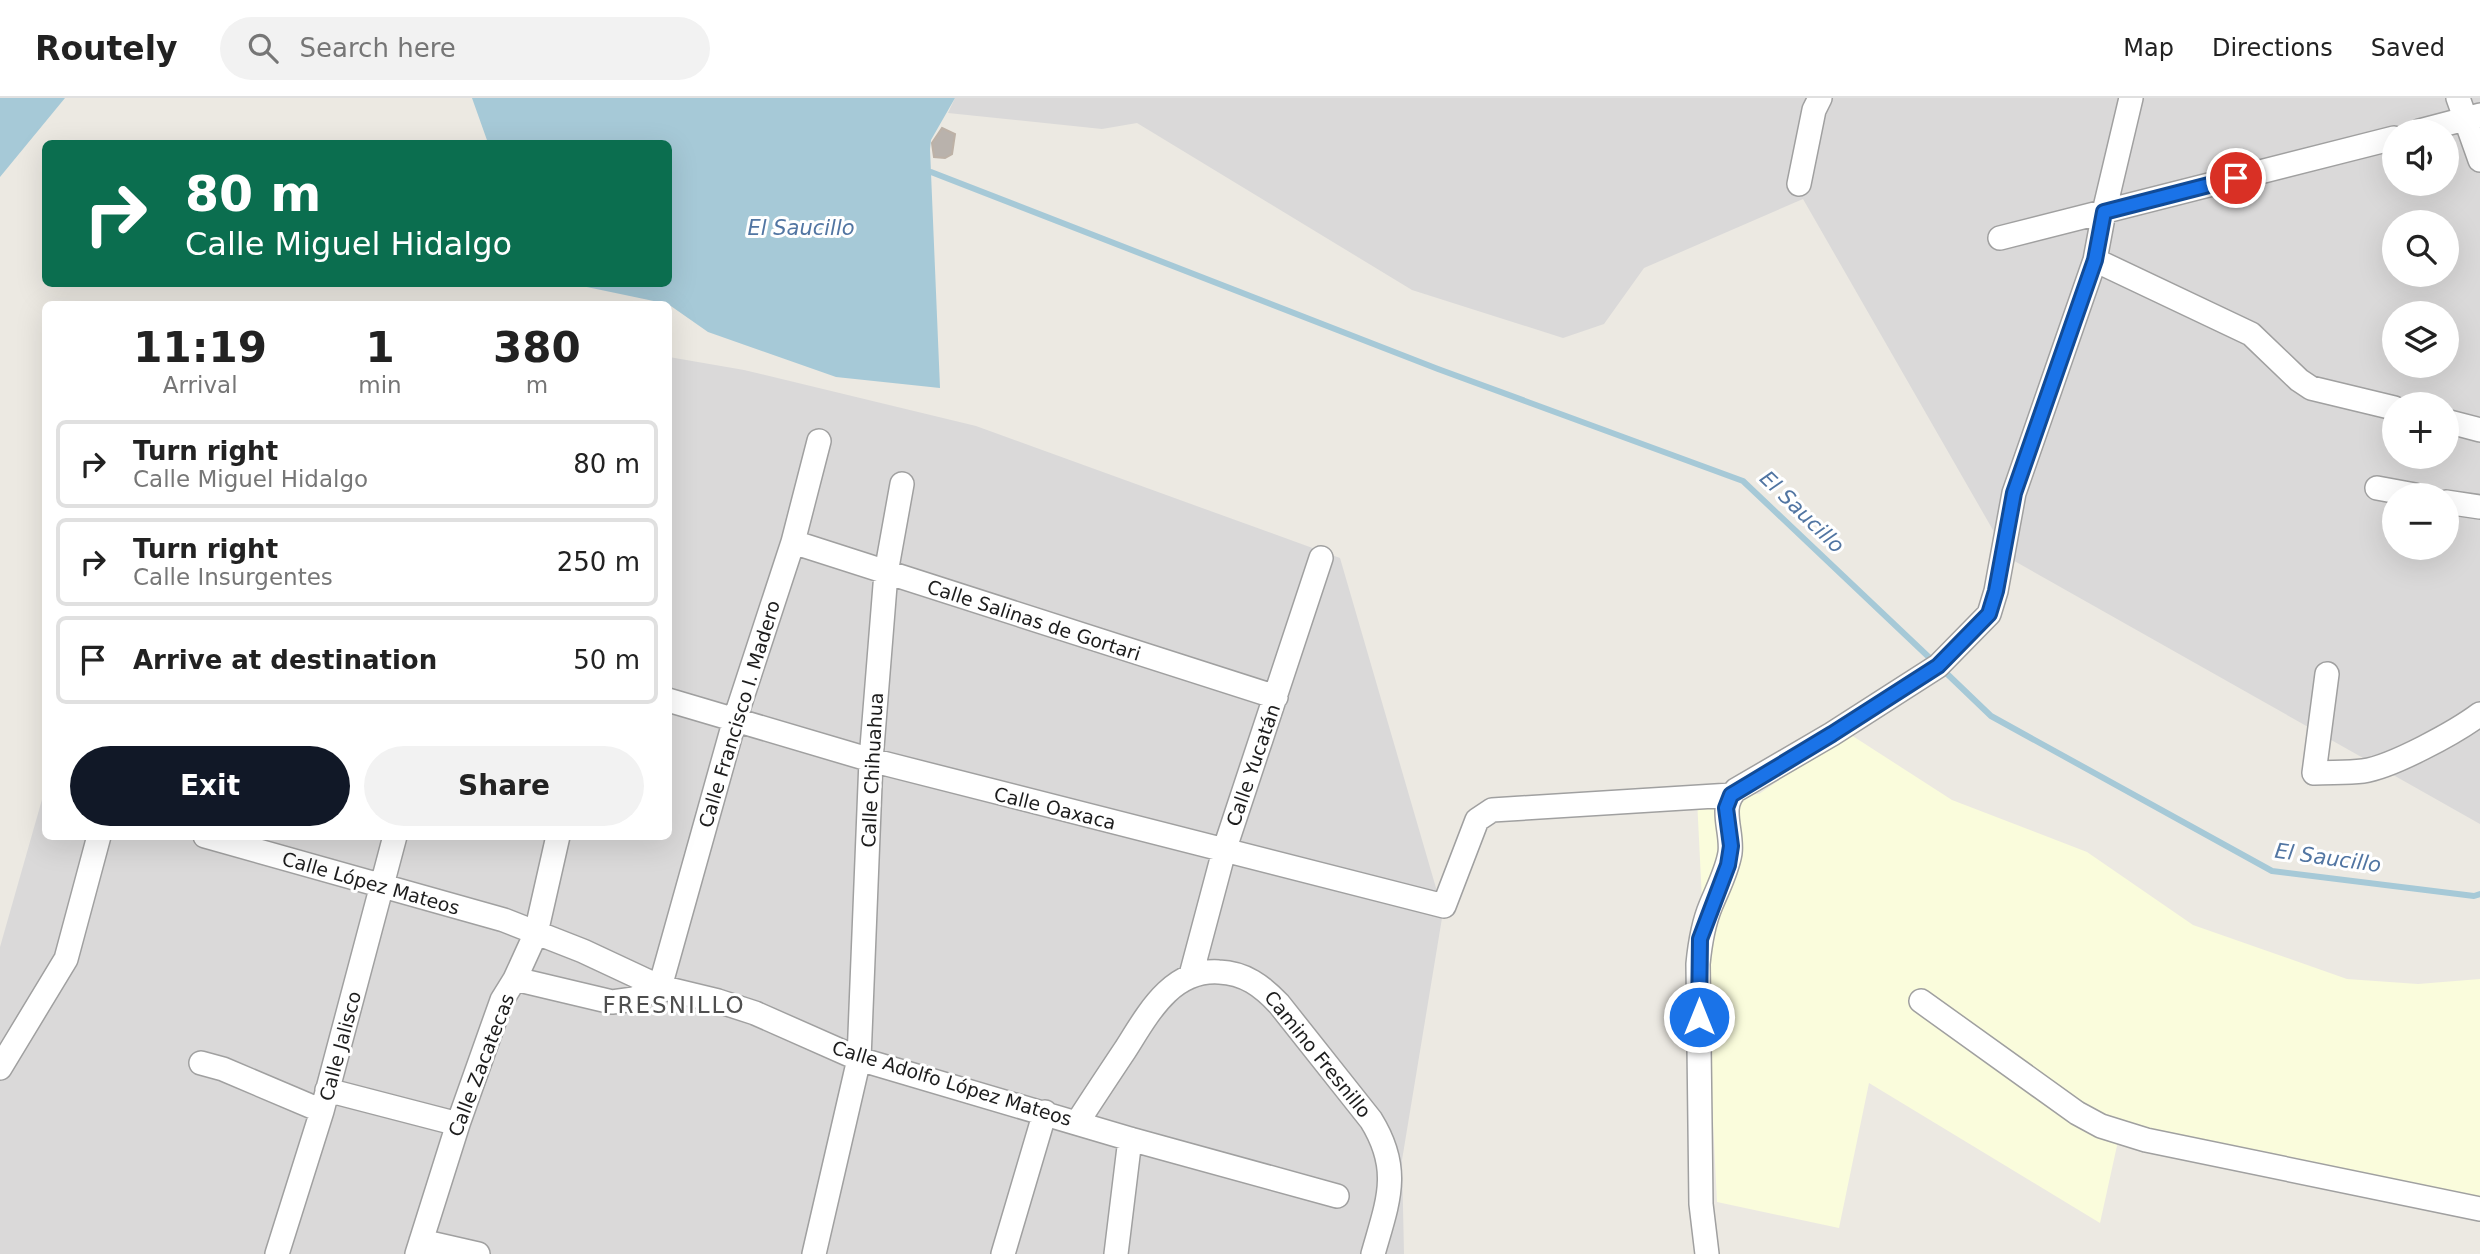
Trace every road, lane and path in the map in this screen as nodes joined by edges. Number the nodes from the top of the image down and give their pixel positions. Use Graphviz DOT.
graph roads {
  1 [pos="1820,98"];
  2 [pos="2131,98"];
  3 [pos="2467,111"];
  4 [pos="2448,119"];
  5 [pos="2382,141"];
  6 [pos="2480,160"];
  7 [pos="1799,184"];
  8 [pos="2104,212"];
  9 [pos="2000,239"];
  10 [pos="2095,260"];
  11 [pos="2382,405"];
  12 [pos="2459,424"];
  13 [pos="2480,430"];
  14 [pos="819,441"];
  15 [pos="902,484"];
  16 [pos="2377,488"];
  17 [pos="2382,489"];
  18 [pos="2459,504"];
  19 [pos="2480,507"];
  20 [pos="793,542"];
  21 [pos="1321,558"];
  22 [pos="886,573"];
  23 [pos="2327,674"];
  24 [pos="1276,697"];
  25 [pos="672,701"];
  26 [pos="2480,714"];
  27 [pos="735,719"];
  28 [pos="871,760"];
  29 [pos="1731,795"];
  30 [pos="98,840"];
  31 [pos="221,840"];
  32 [pos="394,840"];
  33 [pos="557,840"];
  34 [pos="1224,851"];
  35 [pos="383,888"];
  36 [pos="536,933"];
  37 [pos="1191,975"];
  38 [pos="515,979"];
  39 [pos="660,987"];
  40 [pos="1921,1001"];
  41 [pos="859,1059"];
  42 [pos="201,1063"];
  43 [pos="0,1068"];
  44 [pos="325,1101"];
  45 [pos="1045,1112"];
  46 [pos="1077,1123"];
  47 [pos="458,1124"];
  48 [pos="1130,1139"];
  49 [pos="1337,1196"];
  50 [pos="2480,1209"];
  51 [pos="419,1247"];
  52 [pos="277,1254"];
  53 [pos="478,1254"];
  54 [pos="814,1254"];
  55 [pos="1003,1254"];
  56 [pos="1116,1254"];
  57 [pos="1373,1254"];
  58 [pos="1707,1254"];
  1 -- 7 [label="street"];
  2 -- 8 [label="street"];
  3 -- 4 [label="street"];
  3 -- 6 [label="street"];
  5 -- 8 [label="street"];
  8 -- 9 [label="street"];
  8 -- 10 [label="street"];
  10 -- 11 [label="street"];
  10 -- 29 [label="street"];
  12 -- 13 [label="street"];
  14 -- 20 [label="street, Calle Francisco I. Madero"];
  15 -- 22 [label="street, Calle Chihuahua"];
  16 -- 17 [label="street"];
  18 -- 19 [label="street"];
  20 -- 22 [label="street, Calle Salinas de Gortari"];
  20 -- 27 [label="street, Calle Francisco I. Madero"];
  21 -- 24 [label="street, Calle Yucatán"];
  22 -- 24 [label="street, Calle Salinas de Gortari"];
  22 -- 28 [label="street, Calle Chihuahua"];
  23 -- 26 [label="street"];
  24 -- 34 [label="street, Calle Yucatán"];
  25 -- 27 [label="street, Calle Oaxaca"];
  27 -- 28 [label="street, Calle Oaxaca"];
  27 -- 39 [label="street, Calle Francisco I. Madero"];
  28 -- 34 [label="street, Calle Oaxaca"];
  28 -- 41 [label="street, Calle Chihuahua"];
  29 -- 34 [label="street, Calle Oaxaca"];
  29 -- 58 [label="street"];
  30 -- 43 [label="street"];
  31 -- 35 [label="street, Calle López Mateos"];
  32 -- 35 [label="street, Calle Jalisco"];
  33 -- 36 [label="street, Calle Zacatecas"];
  34 -- 37 [label="street, Calle Yucatán"];
  35 -- 36 [label="street, Calle López Mateos"];
  35 -- 44 [label="street, Calle Jalisco"];
  36 -- 38 [label="street, Calle Zacatecas"];
  36 -- 39 [label="street, Calle Adolfo López Mateos"];
  37 -- 46 [label="street"];
  37 -- 57 [label="street, Camino Fresnillo"];
  38 -- 39 [label="street"];
  38 -- 47 [label="street, Calle Zacatecas"];
  39 -- 41 [label="street, Calle Adolfo López Mateos"];
  40 -- 50 [label="street"];
  41 -- 45 [label="street, Calle Adolfo López Mateos"];
  41 -- 54 [label="street, Calle Chihuahua"];
  42 -- 44 [label="street"];
  44 -- 47 [label="street"];
  44 -- 52 [label="street, Calle Jalisco"];
  45 -- 46 [label="street, Calle Adolfo López Mateos"];
  45 -- 55 [label="street"];
  46 -- 48 [label="street, Calle Adolfo López Mateos"];
  47 -- 51 [label="street, Calle Zacatecas"];
  48 -- 49 [label="street, Calle Adolfo López Mateos"];
  48 -- 56 [label="street"];
  51 -- 53 [label="street"];
}
